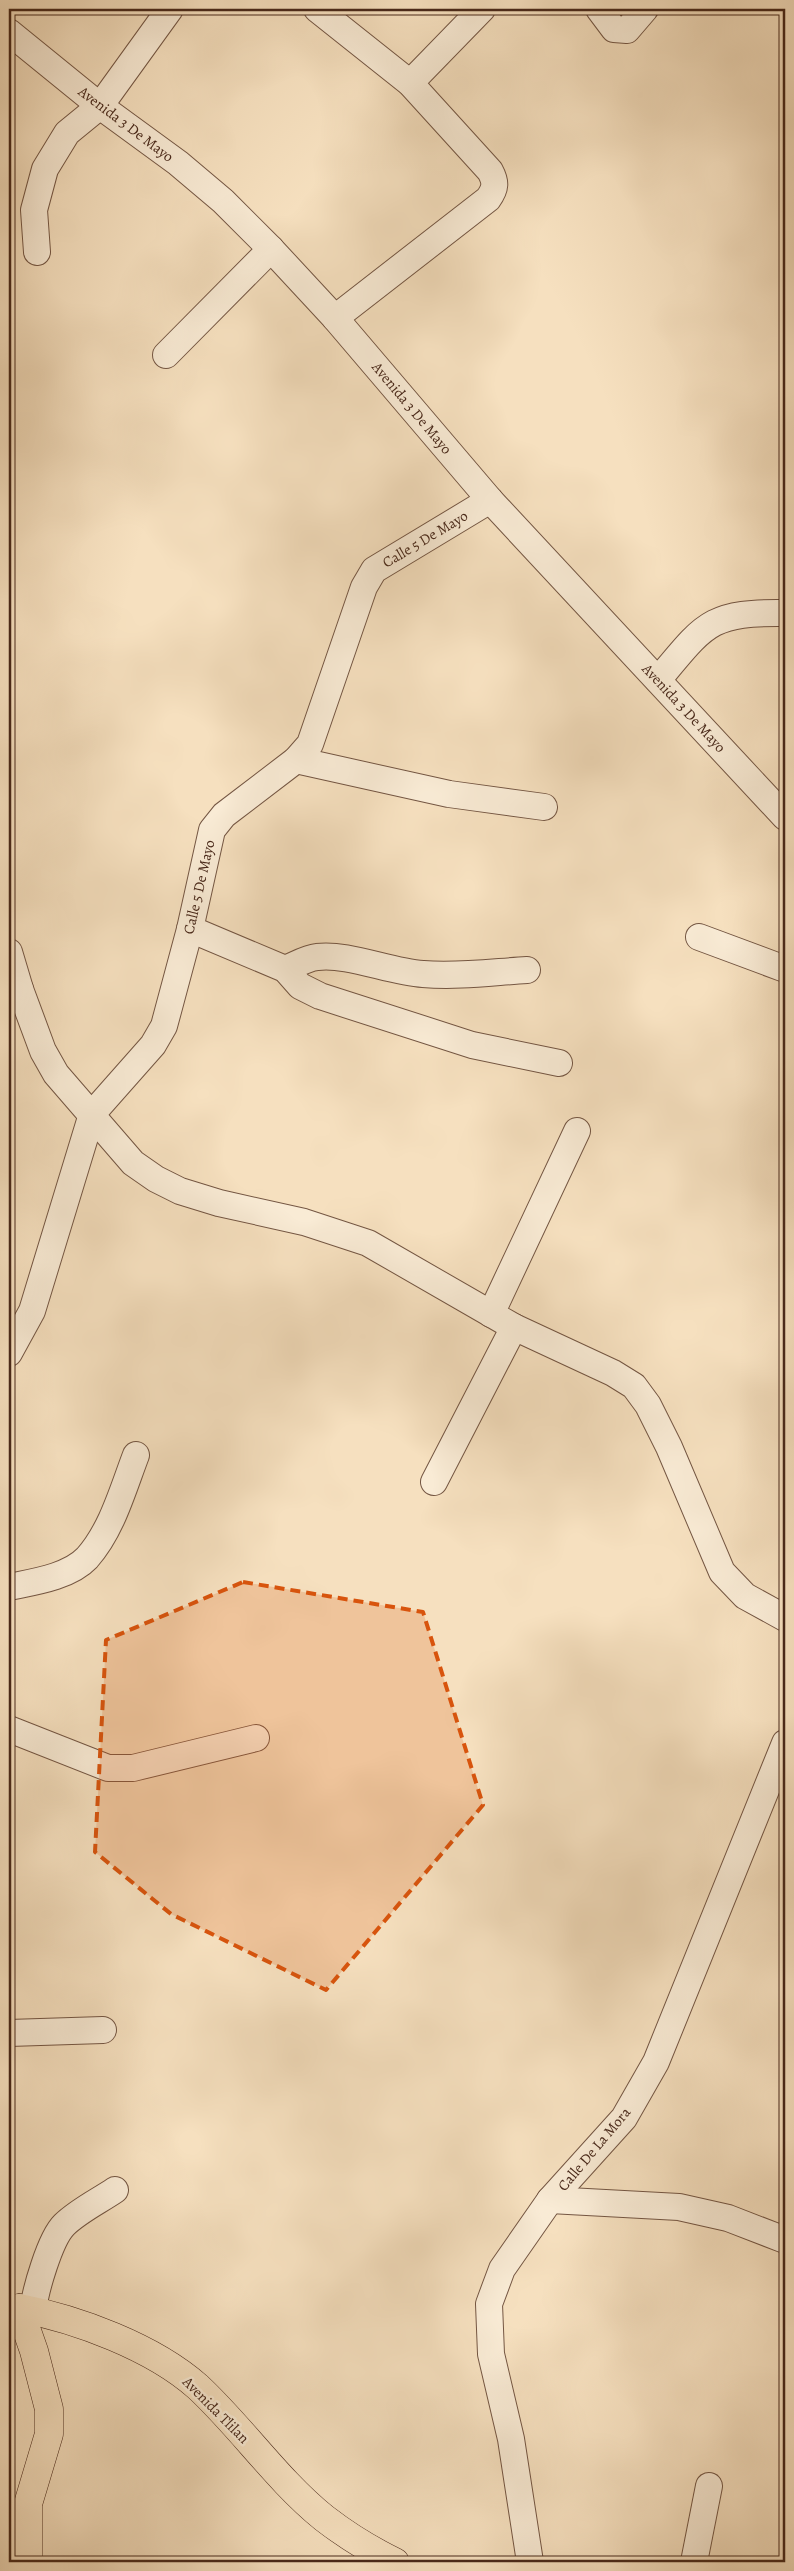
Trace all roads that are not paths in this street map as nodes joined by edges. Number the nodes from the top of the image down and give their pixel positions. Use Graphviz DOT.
graph roads {
  1 [pos="170,9"];
  2 [pos="317,9"];
  3 [pos="482,9"];
  4 [pos="599,9"];
  5 [pos="645,9"];
  6 [pos="9,32"];
  7 [pos="410,83"];
  8 [pos="100,106"];
  9 [pos="271,249"];
  10 [pos="37,252"];
  11 [pos="335,318"];
  12 [pos="166,356"];
  13 [pos="490,500"];
  14 [pos="785,613"];
  15 [pos="658,680"];
  16 [pos="296,760"];
  17 [pos="544,807"];
  18 [pos="785,817"];
  19 [pos="190,930"];
  20 [pos="699,937"];
  21 [pos="9,952"];
  22 [pos="285,969"];
  23 [pos="785,969"];
  24 [pos="527,970"];
  25 [pos="14,983"];
  26 [pos="558,1063"];
  27 [pos="92,1114"];
  28 [pos="577,1132"];
  29 [pos="491,1314"];
  30 [pos="514,1327"];
  31 [pos="9,1353"];
  32 [pos="136,1455"];
  33 [pos="434,1482"];
  34 [pos="9,1587"];
  35 [pos="785,1618"];
  36 [pos="9,1729"];
  37 [pos="256,1738"];
  38 [pos="785,1743"];
  39 [pos="103,2030"];
  40 [pos="9,2033"];
  41 [pos="115,2190"];
  42 [pos="550,2200"];
  43 [pos="785,2240"];
  44 [pos="20,2308"];
  45 [pos="709,2486"];
  46 [pos="28,2562"];
  47 [pos="395,2562"];
  48 [pos="530,2562"];
  49 [pos="694,2562"];
  1 -- 8 [label="street"];
  2 -- 7 [label="street"];
  3 -- 7 [label="street"];
  4 -- 5 [label="street"];
  6 -- 8 [label="street, Avenida 3 De Mayo"];
  7 -- 11 [label="street"];
  8 -- 9 [label="street, Avenida 3 De Mayo"];
  8 -- 10 [label="street"];
  9 -- 11 [label="street, Avenida 3 De Mayo"];
  9 -- 12 [label="street"];
  11 -- 13 [label="street, Avenida 3 De Mayo"];
  13 -- 15 [label="street, Avenida 3 De Mayo"];
  13 -- 16 [label="street, Calle 5 De Mayo"];
  14 -- 15 [label="street"];
  15 -- 18 [label="street, Avenida 3 De Mayo"];
  16 -- 17 [label="street"];
  16 -- 19 [label="street, Calle 5 De Mayo"];
  19 -- 22 [label="street"];
  19 -- 27 [label="street, Calle 5 De Mayo"];
  20 -- 23 [label="street"];
  21 -- 25 [label="street"];
  22 -- 24 [label="street"];
  22 -- 26 [label="street"];
  25 -- 27 [label="street"];
  27 -- 29 [label="street"];
  27 -- 31 [label="street, Calle 5 De Mayo"];
  28 -- 29 [label="street"];
  29 -- 30 [label="street"];
  30 -- 33 [label="street"];
  30 -- 35 [label="street"];
  32 -- 34 [label="street"];
  36 -- 37 [label="street"];
  38 -- 42 [label="street, Calle De La Mora"];
  39 -- 40 [label="street"];
  41 -- 44 [label="street"];
  42 -- 43 [label="street"];
  42 -- 48 [label="street, Calle De La Mora"];
  44 -- 46 [label="main road"];
  44 -- 47 [label="main road, Avenida Tlilan"];
  45 -- 49 [label="street"];
}
